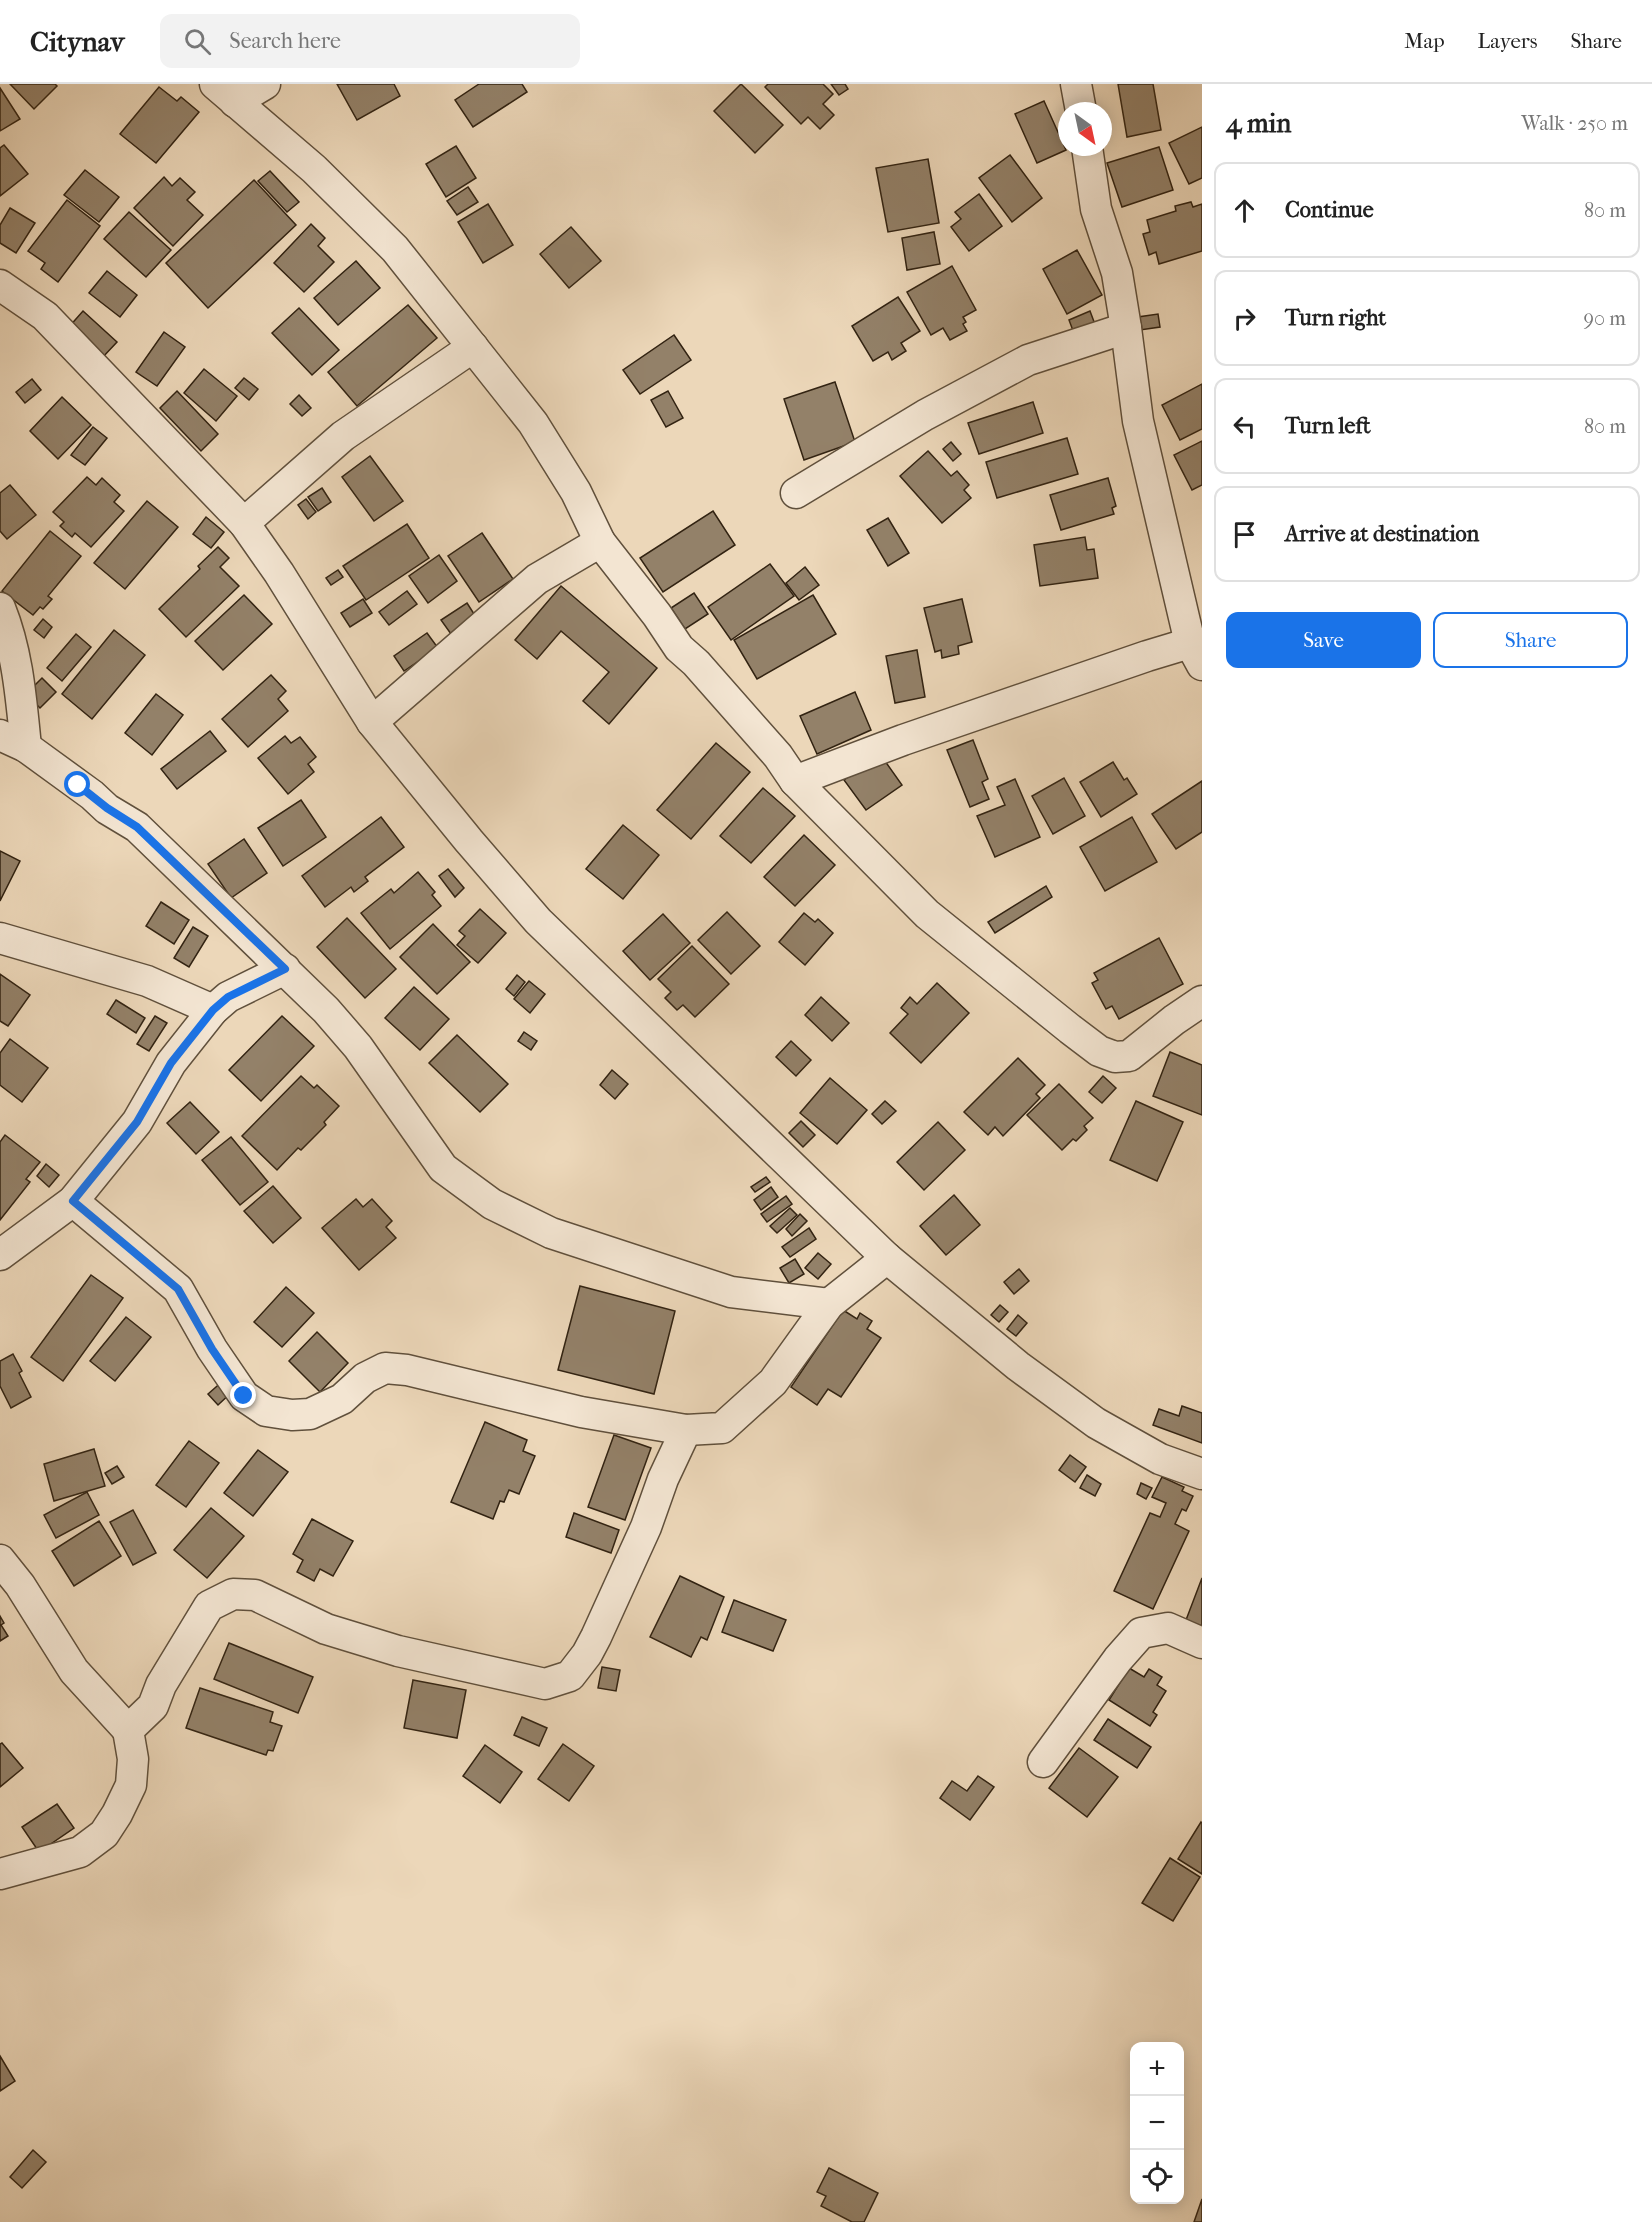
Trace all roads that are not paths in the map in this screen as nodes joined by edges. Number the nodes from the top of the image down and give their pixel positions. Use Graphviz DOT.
graph roads {
  1 [pos="265,84"];
  2 [pos="1077,84"];
  3 [pos="225,93"];
  4 [pos="1080,102"];
  5 [pos="1088,156"];
  6 [pos="0,285"];
  7 [pos="1126,328"];
  8 [pos="473,347"];
  9 [pos="796,493"];
  10 [pos="244,523"];
  11 [pos="600,542"];
  12 [pos="0,608"];
  13 [pos="1196,654"];
  14 [pos="372,722"];
  15 [pos="13,741"];
  16 [pos="795,781"];
  17 [pos="0,938"];
  18 [pos="285,969"];
  19 [pos="1202,1001"];
  20 [pos="213,1010"];
  21 [pos="73,1201"];
  22 [pos="0,1255"];
  23 [pos="887,1258"];
  24 [pos="829,1304"];
  25 [pos="686,1430"];
  26 [pos="1202,1474"];
  27 [pos="0,1560"];
  28 [pos="1202,1643"];
  29 [pos="128,1730"];
  30 [pos="1042,1762"];
  31 [pos="0,1874"];
  1 -- 3 [label="street"];
  2 -- 4 [label="street"];
  3 -- 8 [label="street"];
  5 -- 7 [label="street"];
  6 -- 10 [label="street"];
  7 -- 9 [label="street"];
  7 -- 13 [label="street"];
  8 -- 10 [label="street"];
  8 -- 11 [label="street"];
  10 -- 14 [label="street"];
  11 -- 14 [label="street"];
  11 -- 16 [label="street"];
  12 -- 15 [label="street"];
  13 -- 16 [label="street"];
  14 -- 23 [label="street"];
  15 -- 18 [label="street"];
  16 -- 19 [label="street"];
  17 -- 20 [label="street"];
  18 -- 20 [label="street"];
  18 -- 24 [label="street"];
  20 -- 21 [label="street"];
  21 -- 22 [label="street"];
  21 -- 25 [label="street"];
  23 -- 24 [label="street"];
  23 -- 26 [label="street"];
  24 -- 25 [label="street"];
  25 -- 29 [label="street"];
  27 -- 29 [label="street"];
  28 -- 30 [label="street"];
  29 -- 31 [label="street"];
}
